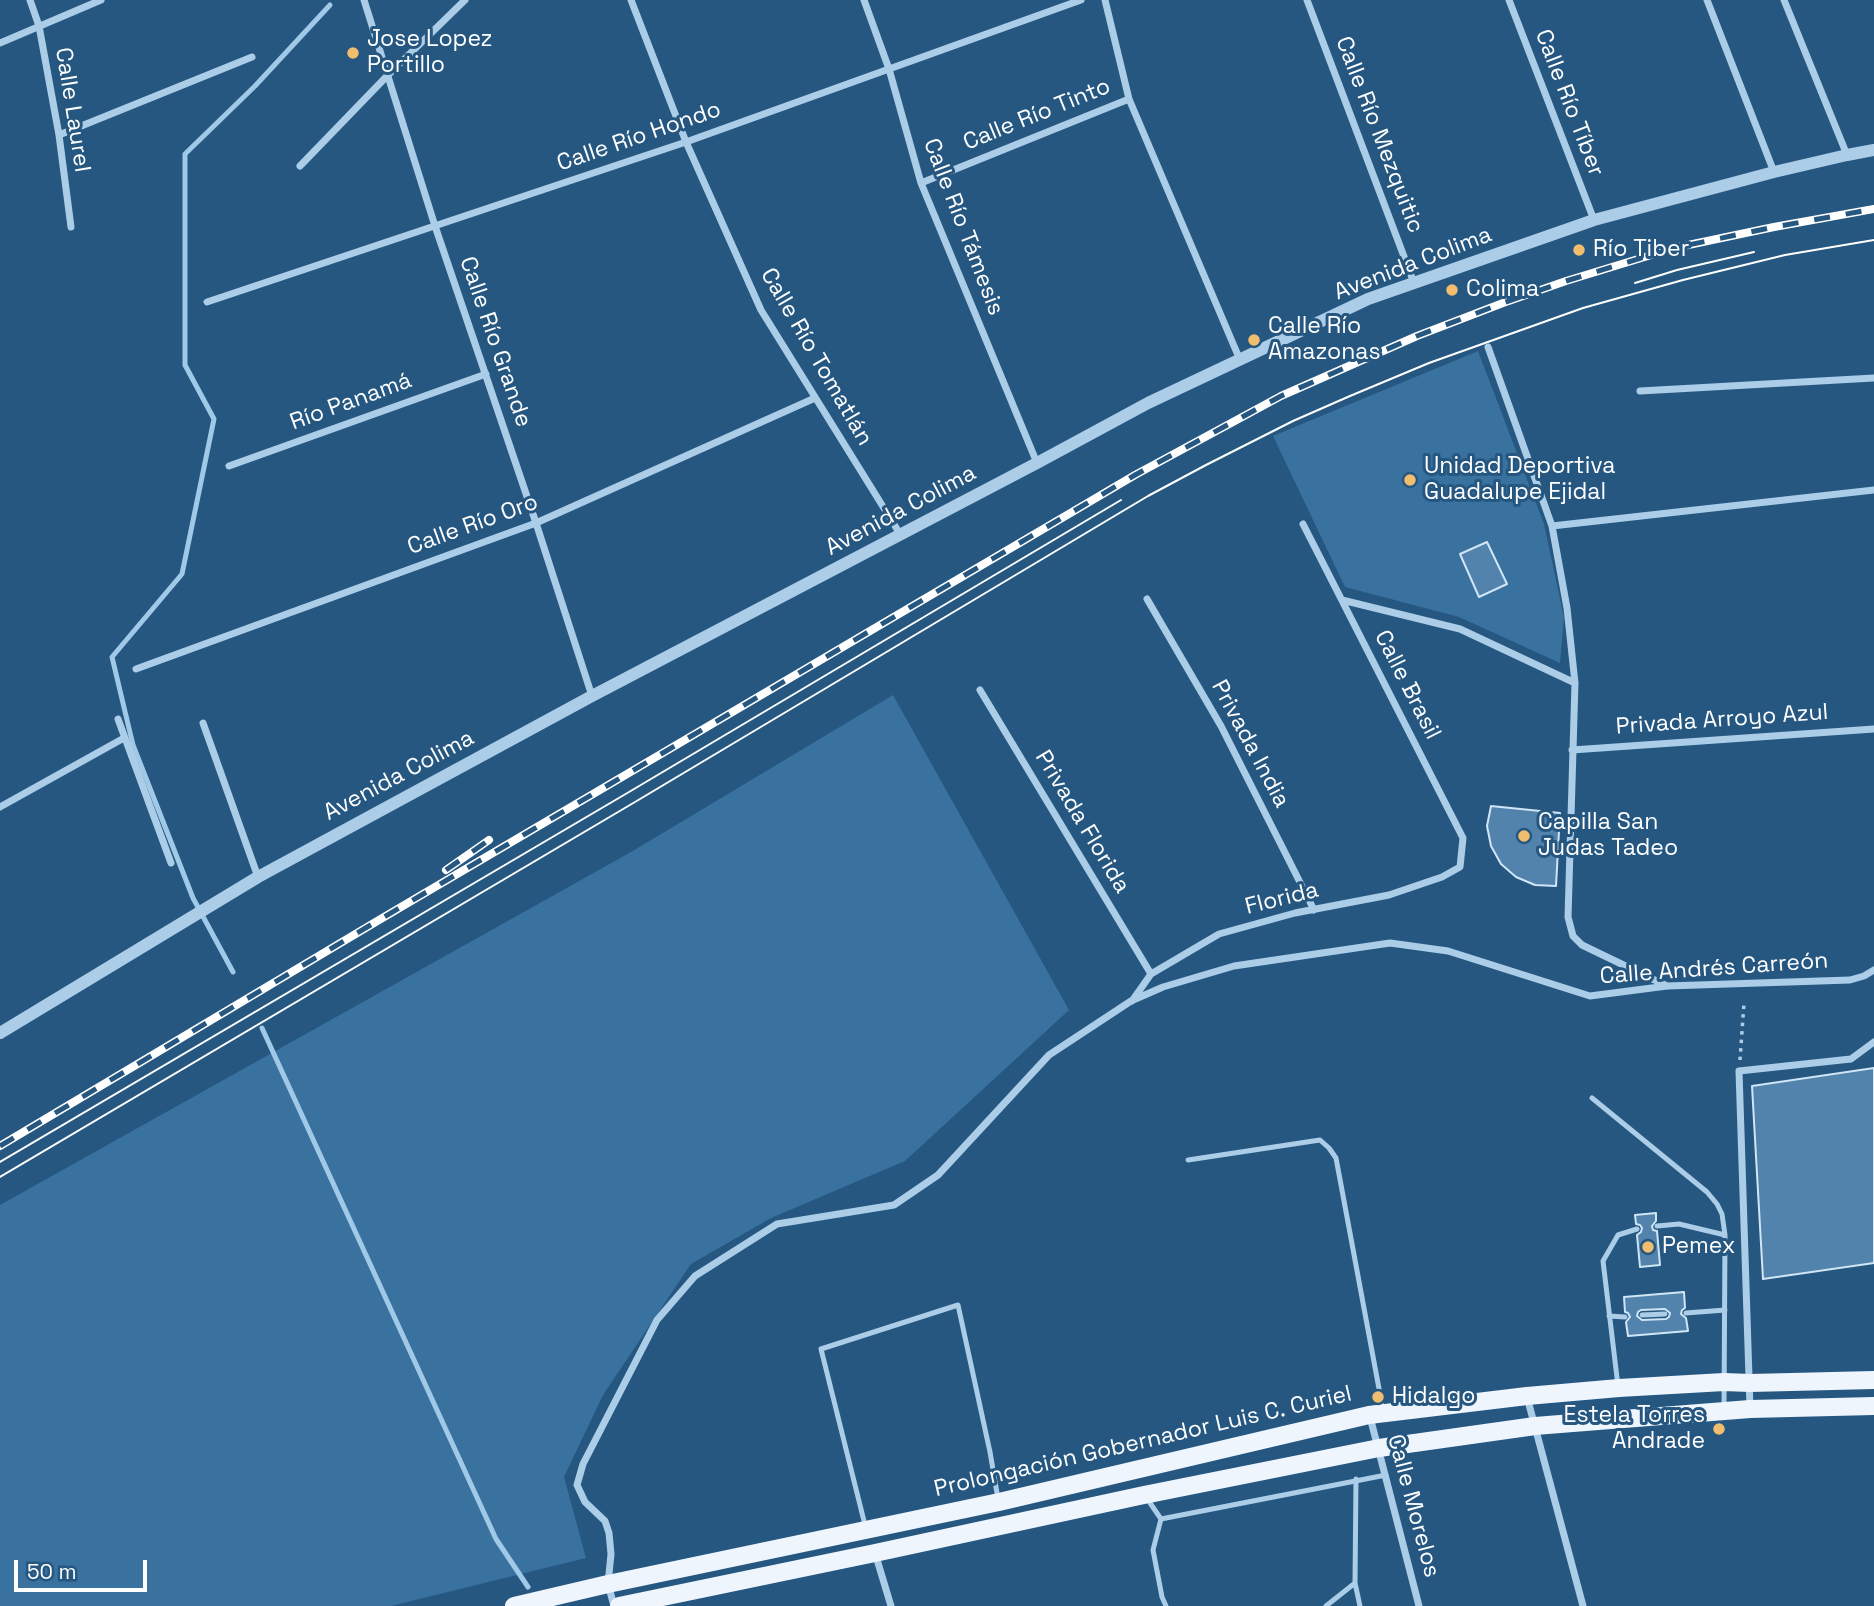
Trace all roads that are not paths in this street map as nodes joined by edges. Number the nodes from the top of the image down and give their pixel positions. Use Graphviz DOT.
graph roads {
  1 [pos="30,0"];
  2 [pos="101,0"];
  3 [pos="364,0"];
  4 [pos="465,0"];
  5 [pos="631,0"];
  6 [pos="864,0"];
  7 [pos="1081,0"];
  8 [pos="1104,0"];
  9 [pos="1307,0"];
  10 [pos="1509,0"];
  11 [pos="1707,0"];
  12 [pos="1784,0"];
  13 [pos="39,26"];
  14 [pos="0,43"];
  15 [pos="252,57"];
  16 [pos="889,69"];
  17 [pos="387,76"];
  18 [pos="1129,99"];
  19 [pos="59,135"];
  20 [pos="686,142"];
  21 [pos="1874,150"];
  22 [pos="1847,155"];
  23 [pos="300,166"];
  24 [pos="1774,172"];
  25 [pos="921,183"];
  26 [pos="1594,220"];
  27 [pos="435,226"];
  28 [pos="71,228"];
  29 [pos="1415,284"];
  30 [pos="207,302"];
  31 [pos="1488,347"];
  32 [pos="1240,360"];
  33 [pos="486,374"];
  34 [pos="1874,378"];
  35 [pos="1640,391"];
  36 [pos="815,397"];
  37 [pos="1037,463"];
  38 [pos="229,466"];
  39 [pos="1874,490"];
  40 [pos="536,523"];
  41 [pos="1303,524"];
  42 [pos="1552,526"];
  43 [pos="900,534"];
  44 [pos="1147,599"];
  45 [pos="1342,600"];
  46 [pos="136,669"];
  47 [pos="1575,684"];
  48 [pos="980,690"];
  49 [pos="592,696"];
  50 [pos="118,719"];
  51 [pos="203,723"];
  52 [pos="1874,729"];
  53 [pos="124,738"];
  54 [pos="1572,750"];
  55 [pos="0,807"];
  56 [pos="171,863"];
  57 [pos="1460,867"];
  58 [pos="258,877"];
  59 [pos="1314,910"];
  60 [pos="1874,970"];
  61 [pos="1151,974"];
  62 [pos="1667,986"];
  63 [pos="1131,1001"];
  64 [pos="0,1033"];
  65 [pos="1874,1042"];
  66 [pos="1592,1098"];
  67 [pos="1188,1160"];
  68 [pos="1657,1226"];
  69 [pos="1637,1229"];
  70 [pos="1726,1235"];
  71 [pos="1726,1310"];
  72 [pos="1686,1312"];
  73 [pos="1665,1314"];
  74 [pos="1642,1315"];
  75 [pos="1609,1316"];
  76 [pos="1625,1317"];
  77 [pos="1874,1380"];
  78 [pos="1724,1382"];
  79 [pos="1750,1383"];
  80 [pos="1619,1388"];
  81 [pos="1527,1396"];
  82 [pos="1874,1406"];
  83 [pos="1750,1409"];
  84 [pos="1724,1410"];
  85 [pos="1376,1415"];
  86 [pos="1535,1426"];
  87 [pos="1379,1448"];
  88 [pos="1386,1475"];
  89 [pos="1356,1479"];
  90 [pos="1144,1495"];
  91 [pos="999,1502"];
  92 [pos="1161,1519"];
  93 [pos="866,1530"];
  94 [pos="875,1553"];
  95 [pos="1355,1583"];
  96 [pos="608,1584"];
  97 [pos="514,1606"];
  98 [pos="614,1606"];
  99 [pos="619,1606"];
  100 [pos="891,1606"];
  101 [pos="1166,1606"];
  102 [pos="1326,1606"];
  103 [pos="1360,1606"];
  104 [pos="1419,1606"];
  105 [pos="1583,1606"];
  1 -- 13 [label="street, Calle Laurel"];
  2 -- 13 [label="street"];
  3 -- 17 [label="street, Calle Río Grande"];
  4 -- 17 [label="street"];
  5 -- 20 [label="street, Calle Río Tomatlán"];
  6 -- 16 [label="street, Calle Río Támesis"];
  7 -- 16 [label="street, Calle Río Hondo"];
  8 -- 18 [label="street"];
  9 -- 29 [label="street, Calle Río Mezquitic"];
  10 -- 26 [label="street, Calle Río Tíber"];
  11 -- 24 [label="street"];
  12 -- 22 [label="street"];
  13 -- 14 [label="street"];
  13 -- 19 [label="street, Calle Laurel"];
  15 -- 19 [label="street"];
  16 -- 20 [label="street, Calle Río Hondo"];
  16 -- 25 [label="street, Calle Río Támesis"];
  17 -- 23 [label="street"];
  17 -- 27 [label="street, Calle Río Grande"];
  18 -- 25 [label="street, Calle Río Tinto"];
  18 -- 32 [label="street"];
  19 -- 28 [label="street, Calle Laurel"];
  20 -- 27 [label="street, Calle Río Hondo"];
  20 -- 36 [label="street, Calle Río Tomatlán"];
  21 -- 22 [label="street, Avenida Colima"];
  22 -- 24 [label="street, Avenida Colima"];
  24 -- 26 [label="street, Avenida Colima"];
  25 -- 37 [label="street, Calle Río Támesis"];
  26 -- 29 [label="street, Avenida Colima"];
  27 -- 30 [label="street, Calle Río Hondo"];
  27 -- 33 [label="street, Calle Río Grande"];
  29 -- 32 [label="street, Avenida Colima"];
  31 -- 42 [label="street"];
  32 -- 37 [label="street, Avenida Colima"];
  33 -- 38 [label="street, Río Panamá"];
  33 -- 40 [label="street, Calle Río Grande"];
  34 -- 35 [label="street"];
  36 -- 40 [label="street, Calle Río Oro"];
  36 -- 43 [label="street, Calle Río Tomatlán"];
  37 -- 43 [label="street, Avenida Colima"];
  39 -- 42 [label="street"];
  40 -- 46 [label="street, Calle Río Oro"];
  40 -- 49 [label="street, Calle Río Grande"];
  41 -- 45 [label="street, Calle Brasil"];
  42 -- 47 [label="street"];
  43 -- 49 [label="street, Avenida Colima"];
  44 -- 59 [label="street, Privada India"];
  45 -- 47 [label="street"];
  45 -- 57 [label="street, Calle Brasil"];
  47 -- 54 [label="street"];
  48 -- 61 [label="street, Privada Florida"];
  49 -- 58 [label="street, Avenida Colima"];
  50 -- 53 [label="street"];
  51 -- 58 [label="street"];
  52 -- 54 [label="street, Privada Arroyo Azul"];
  53 -- 55 [label="street"];
  53 -- 56 [label="street"];
  54 -- 62 [label="street"];
  57 -- 59 [label="street, Florida"];
  58 -- 64 [label="street, Avenida Colima"];
  59 -- 61 [label="street, Florida"];
  60 -- 62 [label="street, Calle Andrés Carreón"];
  61 -- 63 [label="street, Florida"];
  62 -- 63 [label="street, Calle Andrés Carreón"];
  63 -- 96 [label="street, Calle Andrés Carreón"];
  65 -- 79 [label="street"];
  66 -- 70 [label="lane"];
  67 -- 85 [label="lane"];
  68 -- 70 [label="lane"];
  69 -- 75 [label="lane"];
  70 -- 71 [label="lane"];
  71 -- 72 [label="lane"];
  71 -- 78 [label="lane"];
  73 -- 74 [label="lane"];
  75 -- 76 [label="lane"];
  75 -- 80 [label="lane"];
  77 -- 79 [label="main road, Prolongación Gobernador Luis C. Curiel"];
  78 -- 79 [label="main road, Prolongación Gobernador Luis C. Curiel"];
  78 -- 80 [label="main road, Prolongación Gobernador Luis C. Curiel"];
  78 -- 84 [label="lane"];
  79 -- 83 [label="street"];
  80 -- 81 [label="main road, Prolongación Gobernador Luis C. Curiel"];
  81 -- 85 [label="main road, Prolongación Gobernador Luis C. Curiel"];
  81 -- 86 [label="street"];
  82 -- 83 [label="main road"];
  83 -- 84 [label="main road"];
  84 -- 86 [label="main road"];
  85 -- 87 [label="street, Calle Morelos"];
  85 -- 91 [label="main road, Prolongación Gobernador Luis C. Curiel"];
  86 -- 87 [label="main road"];
  86 -- 105 [label="street"];
  87 -- 88 [label="street, Calle Morelos"];
  87 -- 90 [label="main road"];
  88 -- 89 [label="lane"];
  88 -- 104 [label="street, Calle Morelos"];
  89 -- 92 [label="lane"];
  89 -- 95 [label="lane"];
  90 -- 92 [label="lane"];
  90 -- 94 [label="main road"];
  91 -- 93 [label="main road, Prolongación Gobernador Luis C. Curiel"];
  91 -- 93 [label="lane"];
  92 -- 101 [label="lane"];
  93 -- 96 [label="main road, Prolongación Gobernador Luis C. Curiel"];
  94 -- 99 [label="main road"];
  94 -- 100 [label="street"];
  95 -- 102 [label="lane"];
  95 -- 103 [label="lane"];
  96 -- 97 [label="main road, Prolongación Gobernador Luis C. Curiel"];
  96 -- 98 [label="street, Calle Andrés Carreón"];
}
